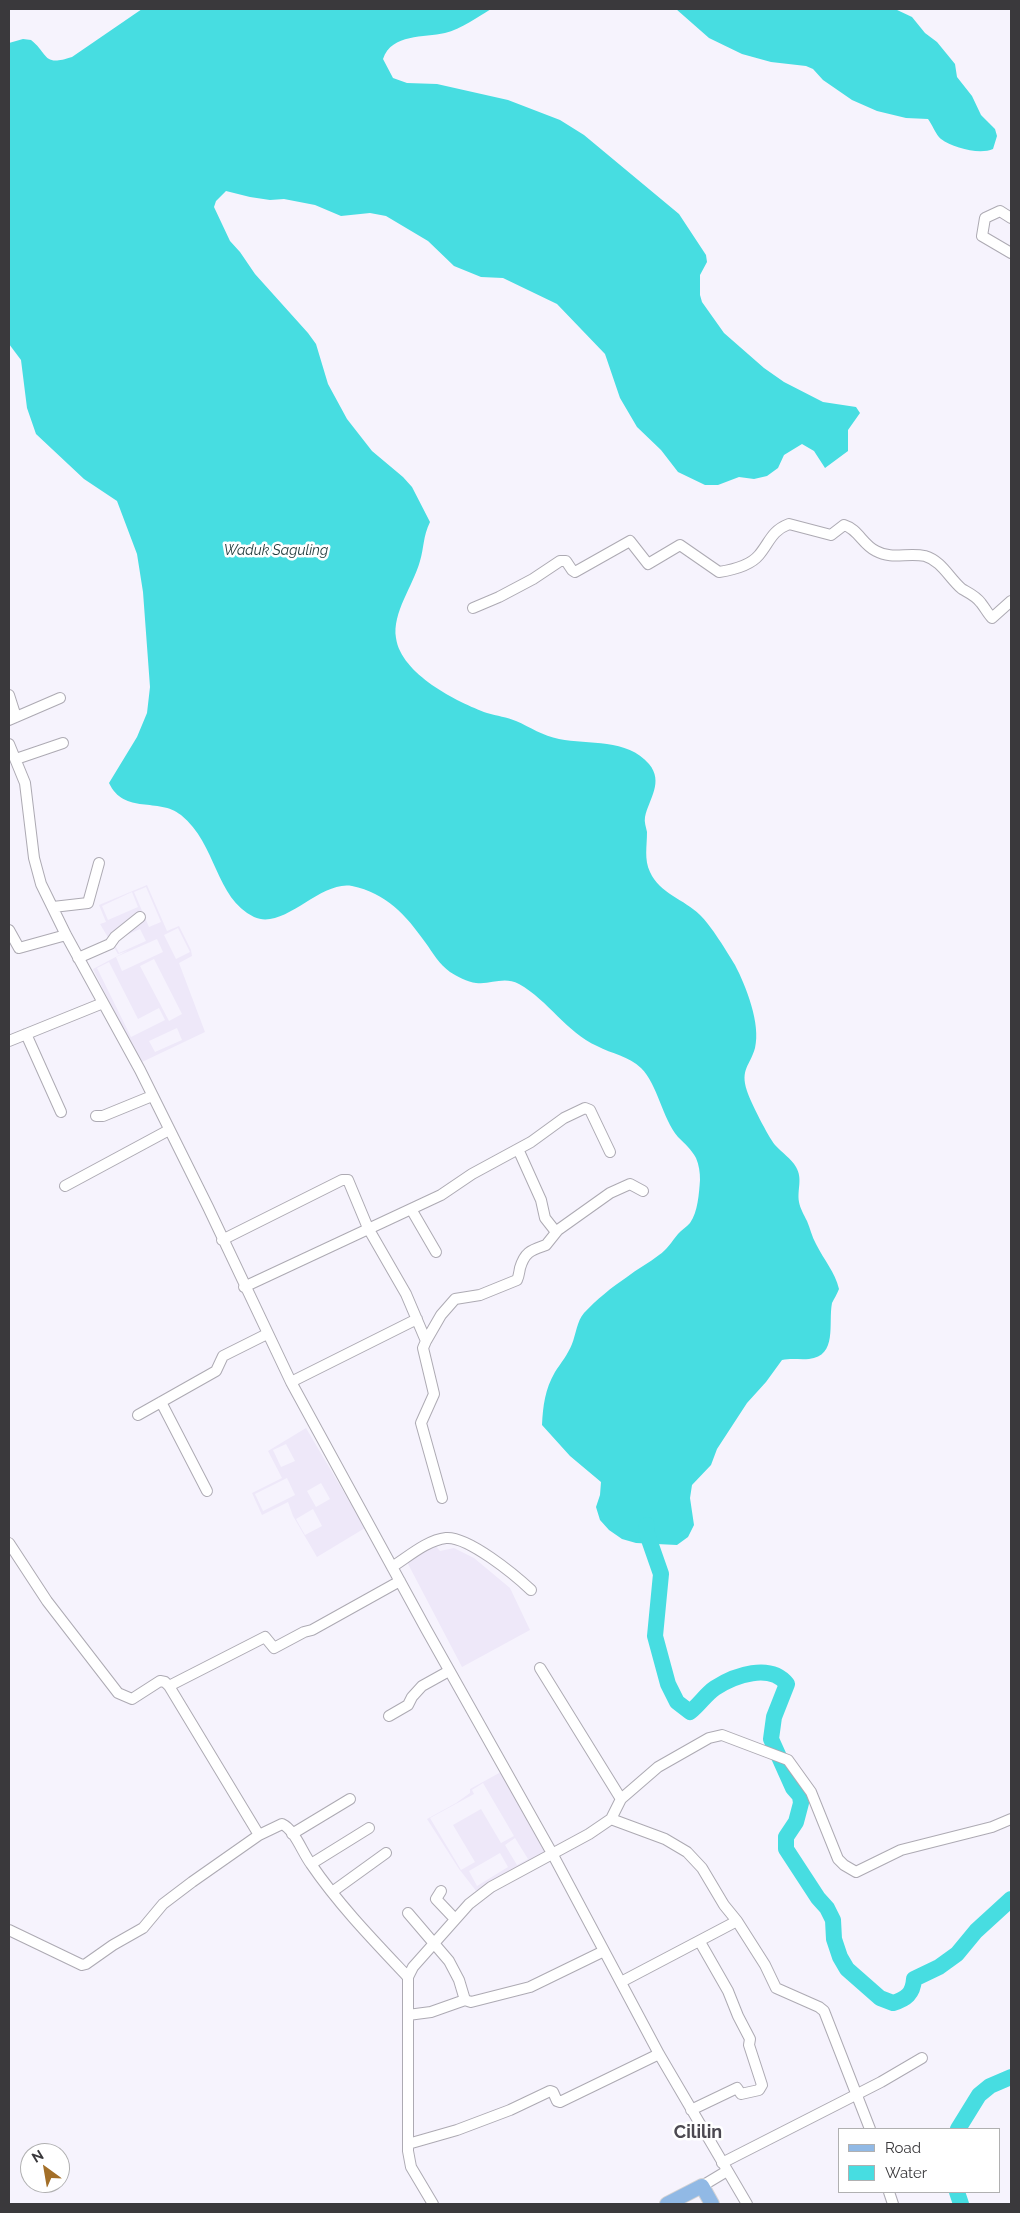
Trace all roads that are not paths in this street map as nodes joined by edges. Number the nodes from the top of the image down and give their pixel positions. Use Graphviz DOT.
graph roads {
  1 [pos="1011,218"];
  2 [pos="1011,252"];
  3 [pos="1011,601"];
  4 [pos="473,608"];
  5 [pos="9,695"];
  6 [pos="60,698"];
  7 [pos="13,718"];
  8 [pos="63,743"];
  9 [pos="9,744"];
  10 [pos="16,759"];
  11 [pos="99,863"];
  12 [pos="53,907"];
  13 [pos="140,917"];
  14 [pos="9,930"];
  15 [pos="66,935"];
  16 [pos="78,958"];
  17 [pos="103,1003"];
  18 [pos="26,1034"];
  19 [pos="9,1041"];
  20 [pos="152,1096"];
  21 [pos="61,1112"];
  22 [pos="96,1116"];
  23 [pos="169,1130"];
  24 [pos="518,1149"];
  25 [pos="610,1152"];
  26 [pos="64,1186"];
  27 [pos="643,1191"];
  28 [pos="411,1209"];
  29 [pos="368,1228"];
  30 [pos="556,1232"];
  31 [pos="222,1240"];
  32 [pos="436,1252"];
  33 [pos="244,1287"];
  34 [pos="417,1319"];
  35 [pos="267,1334"];
  36 [pos="426,1341"];
  37 [pos="291,1382"];
  38 [pos="161,1402"];
  39 [pos="138,1415"];
  40 [pos="206,1491"];
  41 [pos="442,1498"];
  42 [pos="9,1543"];
  43 [pos="392,1567"];
  44 [pos="400,1581"];
  45 [pos="531,1590"];
  46 [pos="540,1668"];
  47 [pos="449,1671"];
  48 [pos="169,1686"];
  49 [pos="389,1716"];
  50 [pos="350,1799"];
  51 [pos="620,1799"];
  52 [pos="611,1819"];
  53 [pos="1011,1820"];
  54 [pos="369,1828"];
  55 [pos="292,1834"];
  56 [pos="259,1835"];
  57 [pos="386,1853"];
  58 [pos="553,1855"];
  59 [pos="310,1864"];
  60 [pos="441,1891"];
  61 [pos="332,1892"];
  62 [pos="408,1913"];
  63 [pos="455,1919"];
  64 [pos="737,1921"];
  65 [pos="9,1930"];
  66 [pos="434,1942"];
  67 [pos="700,1942"];
  68 [pos="604,1951"];
  69 [pos="408,1978"];
  70 [pos="621,1982"];
  71 [pos="465,2000"];
  72 [pos="408,2015"];
  73 [pos="659,2054"];
  74 [pos="922,2058"];
  75 [pos="856,2094"];
  76 [pos="691,2110"];
  77 [pos="870,2128"];
  78 [pos="408,2144"];
  79 [pos="725,2167"];
  80 [pos="702,2186"];
  81 [pos="433,2204"];
  82 [pos="668,2204"];
  83 [pos="712,2204"];
  84 [pos="747,2204"];
  1 -- 2 [label="street"];
  3 -- 4 [label="street"];
  5 -- 7 [label="street"];
  6 -- 7 [label="street"];
  8 -- 10 [label="street"];
  9 -- 10 [label="street"];
  10 -- 12 [label="street"];
  11 -- 12 [label="street"];
  12 -- 15 [label="street"];
  13 -- 16 [label="street"];
  14 -- 15 [label="street"];
  15 -- 16 [label="street"];
  16 -- 17 [label="street"];
  17 -- 18 [label="street"];
  17 -- 20 [label="street"];
  18 -- 19 [label="street"];
  18 -- 21 [label="street"];
  20 -- 22 [label="street"];
  20 -- 23 [label="street"];
  23 -- 26 [label="street"];
  23 -- 31 [label="street"];
  24 -- 25 [label="street"];
  24 -- 28 [label="street"];
  24 -- 30 [label="street"];
  27 -- 30 [label="street"];
  28 -- 29 [label="street"];
  28 -- 32 [label="street"];
  29 -- 31 [label="street"];
  29 -- 33 [label="street"];
  29 -- 34 [label="street"];
  30 -- 36 [label="street"];
  31 -- 33 [label="street"];
  33 -- 35 [label="street"];
  34 -- 36 [label="street"];
  34 -- 37 [label="street"];
  35 -- 37 [label="street"];
  35 -- 38 [label="street"];
  36 -- 41 [label="street"];
  37 -- 43 [label="street"];
  38 -- 39 [label="street"];
  38 -- 40 [label="street"];
  42 -- 48 [label="street"];
  43 -- 44 [label="street"];
  43 -- 45 [label="street"];
  44 -- 47 [label="street"];
  44 -- 48 [label="street"];
  46 -- 51 [label="street"];
  47 -- 49 [label="street"];
  47 -- 58 [label="street"];
  48 -- 56 [label="street"];
  50 -- 55 [label="street"];
  51 -- 52 [label="street"];
  51 -- 53 [label="street"];
  52 -- 58 [label="street"];
  52 -- 64 [label="street"];
  54 -- 59 [label="street"];
  55 -- 56 [label="street"];
  55 -- 59 [label="street"];
  56 -- 65 [label="street"];
  57 -- 61 [label="street"];
  58 -- 63 [label="street"];
  58 -- 68 [label="street"];
  59 -- 61 [label="street"];
  60 -- 63 [label="street"];
  61 -- 69 [label="street"];
  62 -- 66 [label="street"];
  63 -- 66 [label="street"];
  64 -- 67 [label="street"];
  64 -- 75 [label="street"];
  66 -- 69 [label="street"];
  66 -- 71 [label="street"];
  67 -- 70 [label="street"];
  67 -- 76 [label="street"];
  68 -- 70 [label="street"];
  68 -- 71 [label="street"];
  69 -- 72 [label="street"];
  70 -- 73 [label="street"];
  71 -- 72 [label="street"];
  72 -- 78 [label="street"];
  73 -- 76 [label="street"];
  73 -- 78 [label="street"];
  74 -- 75 [label="street"];
  75 -- 77 [label="street"];
  75 -- 79 [label="street"];
  76 -- 79 [label="street"];
  78 -- 81 [label="street"];
  79 -- 80 [label="street"];
  79 -- 84 [label="street"];
  80 -- 82 [label="main road"];
  80 -- 83 [label="main road"];
}
